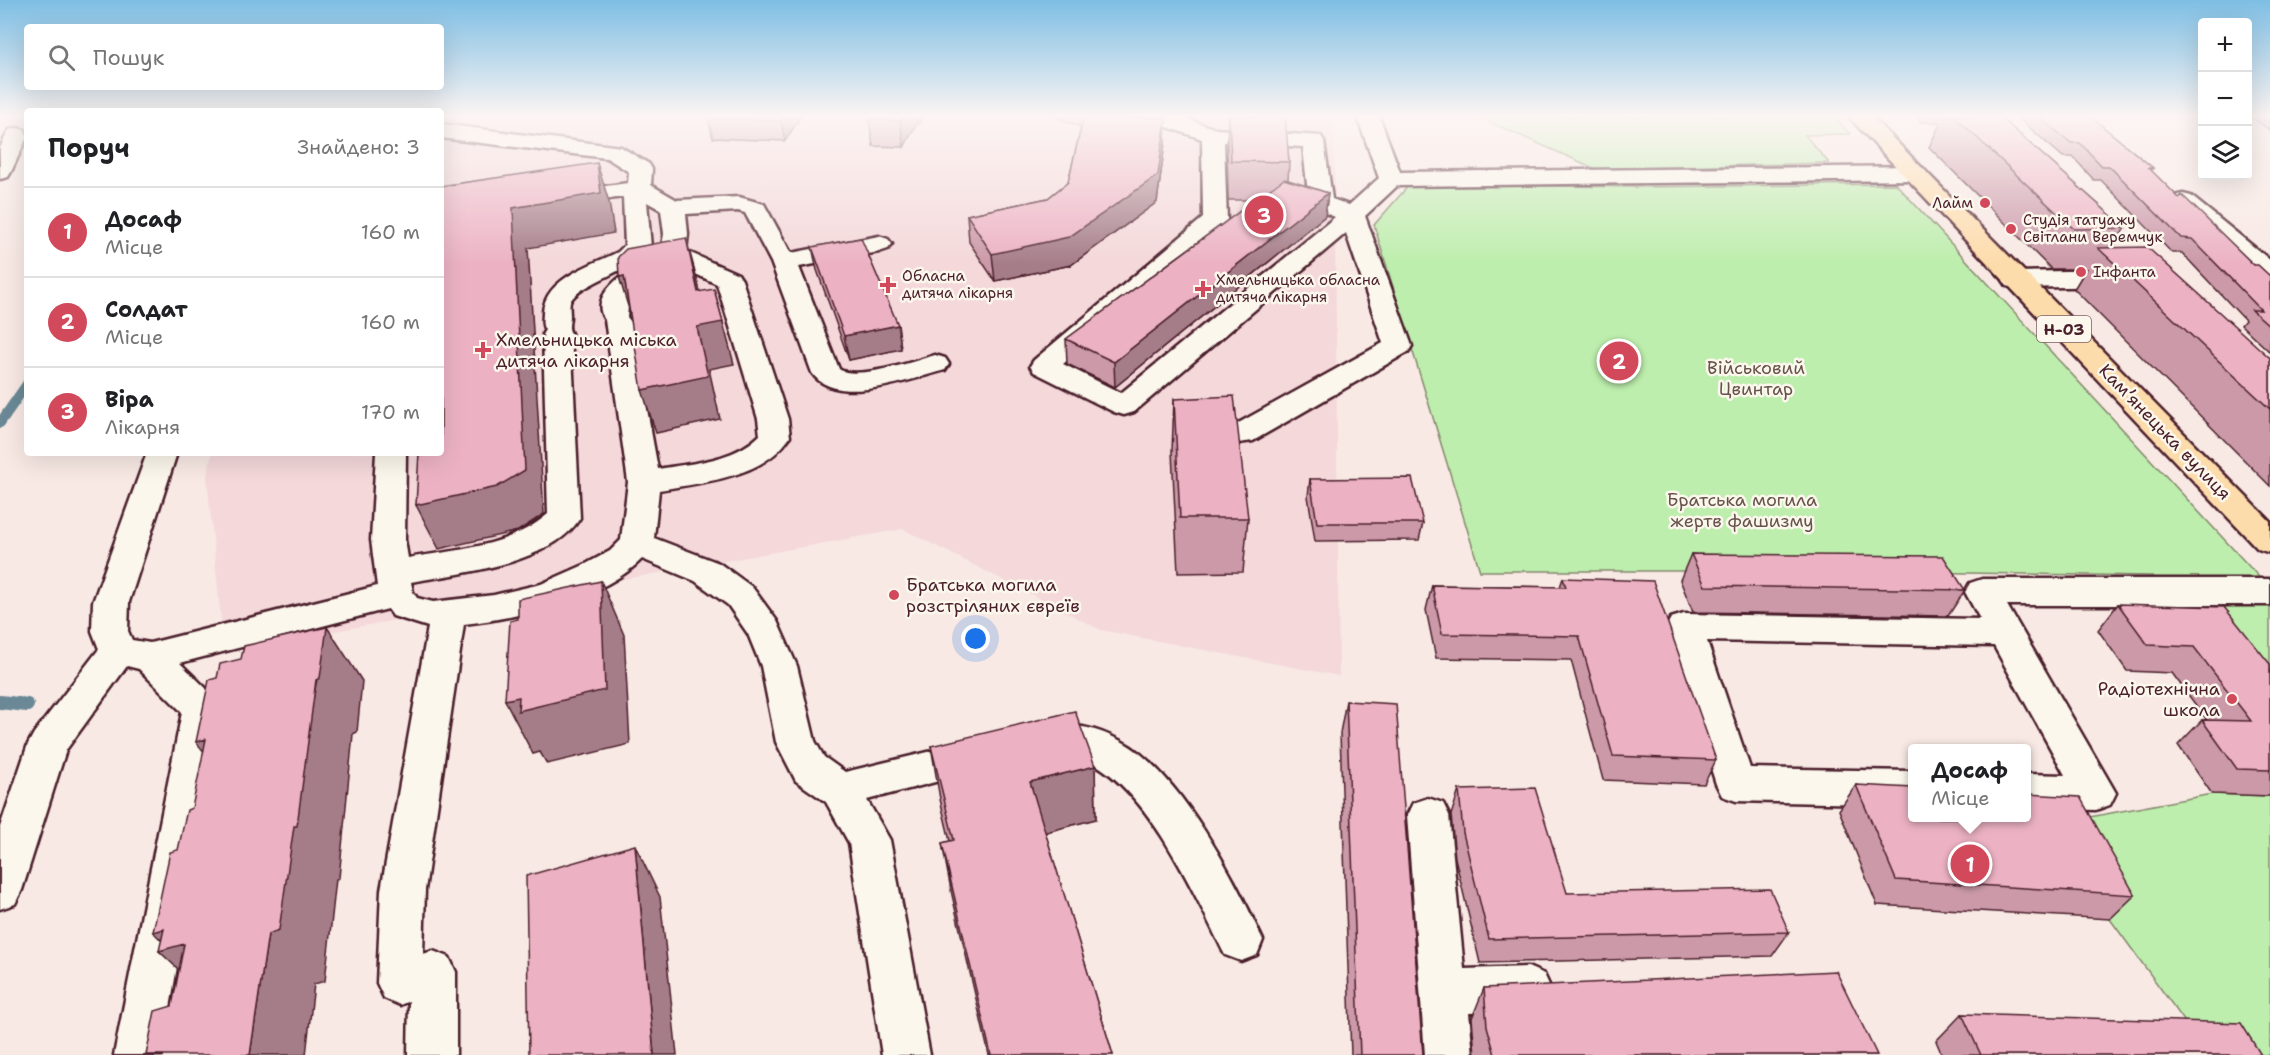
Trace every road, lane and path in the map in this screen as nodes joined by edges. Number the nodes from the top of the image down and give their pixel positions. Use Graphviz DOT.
graph roads {
  1 [pos="634,165"];
  2 [pos="1214,165"];
  3 [pos="1316,165"];
  4 [pos="1386,165"];
  5 [pos="1907,165"];
  6 [pos="1915,173"];
  7 [pos="1391,179"];
  8 [pos="639,188"];
  9 [pos="2170,190"];
  10 [pos="535,203"];
  11 [pos="673,207"];
  12 [pos="1352,216"];
  13 [pos="879,244"];
  14 [pos="2105,254"];
  15 [pos="676,261"];
  16 [pos="784,262"];
  17 [pos="2270,273"];
  18 [pos="2016,280"];
  19 [pos="934,364"];
  20 [pos="1178,441"];
  21 [pos="161,456"];
  22 [pos="392,456"];
  23 [pos="644,482"];
  24 [pos="2266,533"];
  25 [pos="637,544"];
  26 [pos="395,584"];
  27 [pos="2270,592"];
  28 [pos="448,614"];
  29 [pos="2006,633"];
  30 [pos="134,654"];
  31 [pos="1908,788"];
  32 [pos="840,790"];
  33 [pos="2031,791"];
  34 [pos="1428,815"];
  35 [pos="0,890"];
  36 [pos="1241,940"];
  37 [pos="1573,987"];
  38 [pos="1443,992"];
  39 [pos="138,1055"];
  40 [pos="432,1055"];
  41 [pos="906,1055"];
  42 [pos="1449,1055"];
  1 -- 8 [label="street"];
  2 -- 12 [label="street"];
  3 -- 12 [label="street"];
  4 -- 7 [label="street"];
  5 -- 6 [label="main road, Камʼянецька вулиця / Н-03"];
  6 -- 7 [label="street"];
  6 -- 18 [label="main road, Камʼянецька вулиця / Н-03"];
  7 -- 12 [label="street"];
  8 -- 10 [label="street"];
  8 -- 11 [label="street"];
  8 -- 26 [label="street"];
  9 -- 17 [label="street"];
  11 -- 15 [label="street"];
  11 -- 16 [label="street"];
  12 -- 20 [label="street"];
  13 -- 16 [label="street"];
  14 -- 18 [label="street"];
  15 -- 23 [label="street"];
  15 -- 23 [label="street"];
  16 -- 19 [label="street"];
  18 -- 24 [label="main road, Камʼянецька вулиця / Н-03"];
  21 -- 30 [label="street"];
  22 -- 26 [label="street"];
  23 -- 25 [label="street"];
  25 -- 28 [label="street"];
  25 -- 32 [label="street"];
  26 -- 28 [label="street"];
  26 -- 30 [label="street"];
  27 -- 29 [label="street"];
  28 -- 40 [label="street"];
  29 -- 31 [label="street"];
  29 -- 33 [label="street"];
  30 -- 35 [label="street"];
  30 -- 39 [label="street"];
  32 -- 36 [label="street"];
  32 -- 41 [label="street"];
  34 -- 38 [label="street"];
  37 -- 38 [label="street"];
  38 -- 42 [label="street"];
}
